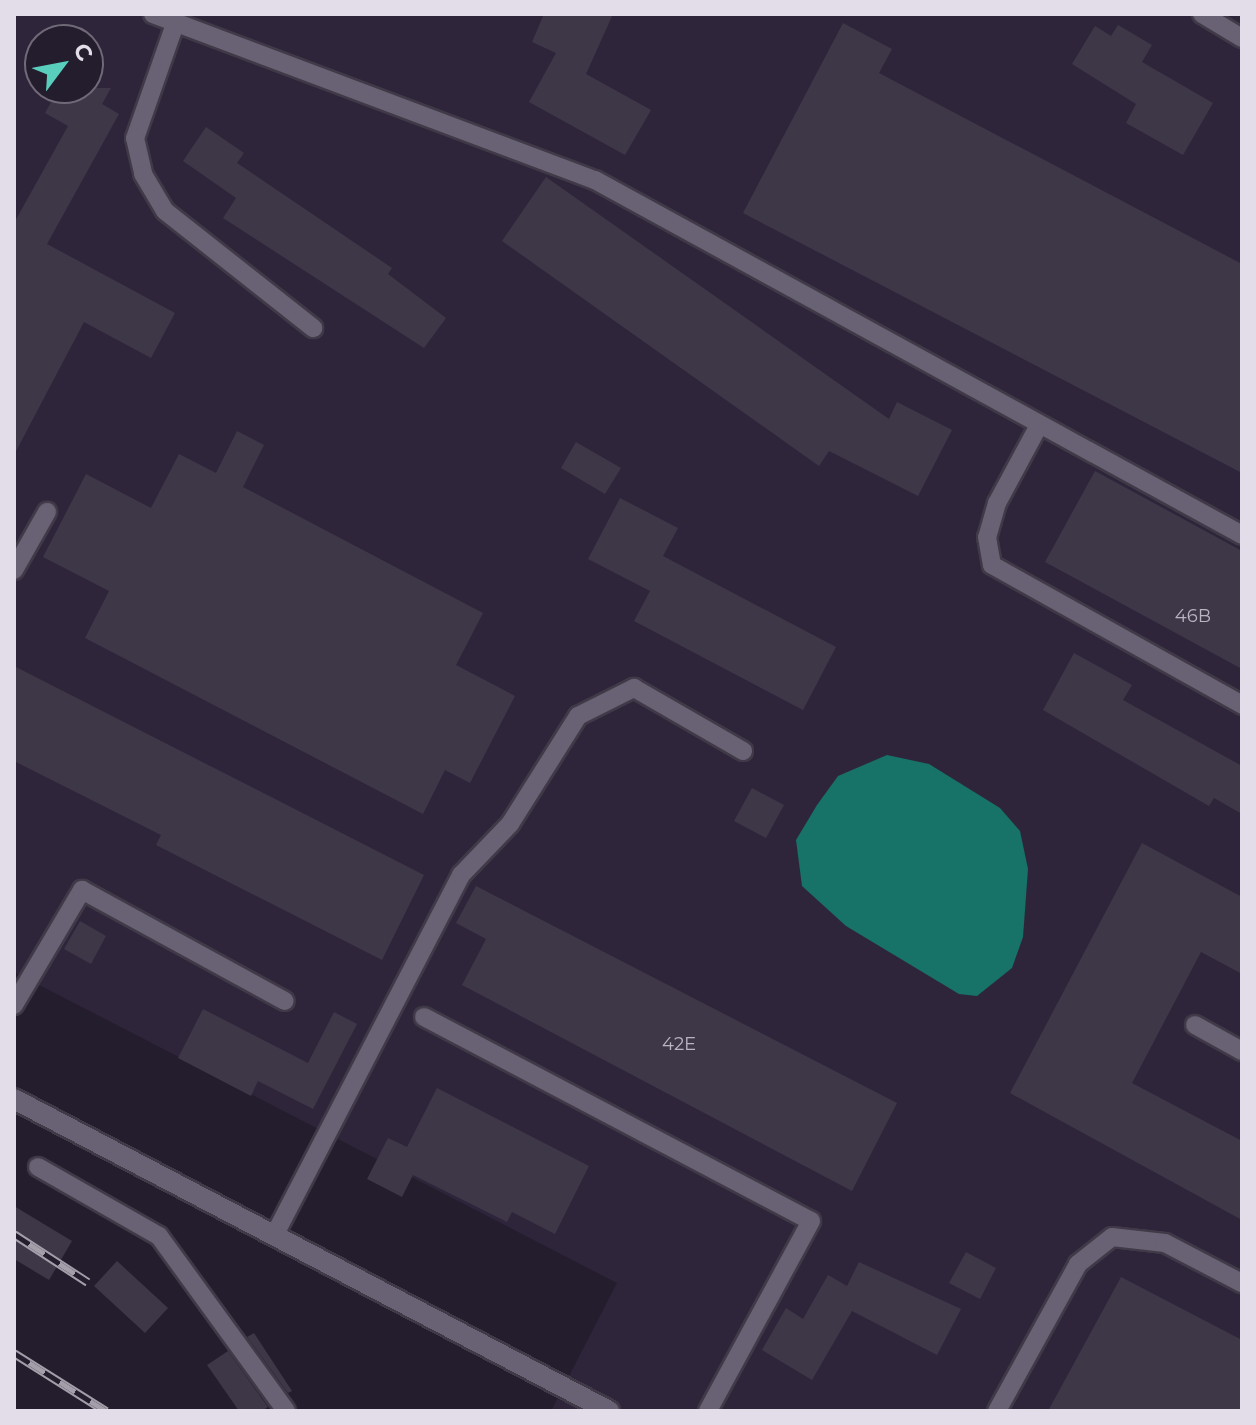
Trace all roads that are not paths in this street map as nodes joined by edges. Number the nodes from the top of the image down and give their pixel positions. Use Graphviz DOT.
graph roads {
  1 [pos="153,14"];
  2 [pos="1202,14"];
  3 [pos="175,24"];
  4 [pos="1242,38"];
  5 [pos="313,328"];
  6 [pos="1038,427"];
  7 [pos="47,512"];
  8 [pos="1242,535"];
  9 [pos="14,570"];
  10 [pos="1242,705"];
  11 [pos="743,751"];
  12 [pos="285,1001"];
  13 [pos="14,1005"];
  14 [pos="424,1017"];
  15 [pos="1195,1025"];
  16 [pos="1242,1051"];
  17 [pos="14,1099"];
  18 [pos="38,1167"];
  19 [pos="274,1236"];
  20 [pos="1242,1283"];
  21 [pos="286,1411"];
  22 [pos="609,1411"];
  23 [pos="708,1411"];
  24 [pos="997,1411"];
  1 -- 3 [label="lane"];
  2 -- 4 [label="lane"];
  3 -- 5 [label="lane"];
  3 -- 6 [label="lane"];
  6 -- 8 [label="lane"];
  6 -- 10 [label="lane"];
  7 -- 9 [label="lane"];
  11 -- 19 [label="lane"];
  12 -- 13 [label="lane"];
  14 -- 23 [label="lane"];
  15 -- 16 [label="lane"];
  17 -- 19 [label="street"];
  18 -- 21 [label="lane"];
  19 -- 22 [label="street"];
  20 -- 24 [label="lane"];
}
